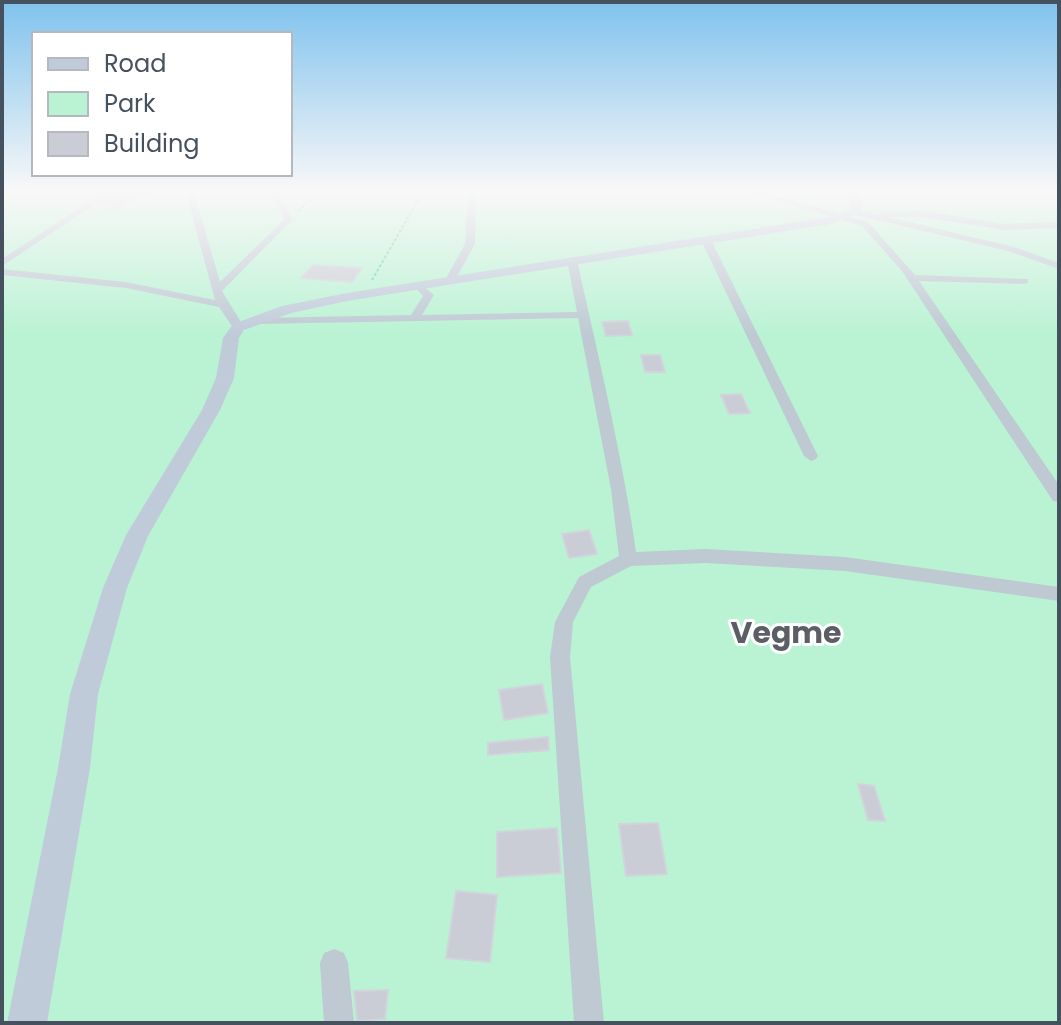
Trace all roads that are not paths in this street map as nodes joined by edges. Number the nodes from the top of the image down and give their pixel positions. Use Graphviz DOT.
graph roads {
  1 [pos="706,240"];
  2 [pos="43,241"];
  3 [pos="203,241"];
  4 [pos="267,241"];
  5 [pos="470,241"];
  6 [pos="700,241"];
  7 [pos="880,241"];
  8 [pos="978,241"];
  9 [pos="572,260"];
  10 [pos="1059,266"];
  11 [pos="4,271"];
  12 [pos="912,278"];
  13 [pos="450,280"];
  14 [pos="1024,281"];
  15 [pos="418,285"];
  16 [pos="216,291"];
  17 [pos="221,304"];
  18 [pos="585,315"];
  19 [pos="415,318"];
  20 [pos="248,324"];
  21 [pos="811,456"];
  22 [pos="1059,497"];
  23 [pos="628,559"];
  24 [pos="1059,594"];
  25 [pos="334,963"];
  26 [pos="27,1023"];
  27 [pos="339,1023"];
  28 [pos="589,1023"];
  1 -- 21 [label="street"];
  2 -- 11 [label="street"];
  3 -- 16 [label="street"];
  4 -- 16 [label="street"];
  5 -- 13 [label="street"];
  6 -- 9 [label="street"];
  7 -- 12 [label="street"];
  8 -- 10 [label="street"];
  9 -- 13 [label="street"];
  9 -- 18 [label="street"];
  11 -- 17 [label="street"];
  12 -- 14 [label="street"];
  12 -- 22 [label="street"];
  13 -- 15 [label="street"];
  15 -- 19 [label="street"];
  15 -- 20 [label="street"];
  16 -- 17 [label="street"];
  17 -- 20 [label="street"];
  18 -- 19 [label="street"];
  18 -- 23 [label="street"];
  19 -- 20 [label="street"];
  20 -- 26 [label="street"];
  23 -- 24 [label="street"];
  23 -- 28 [label="street"];
  25 -- 27 [label="street"];
}
